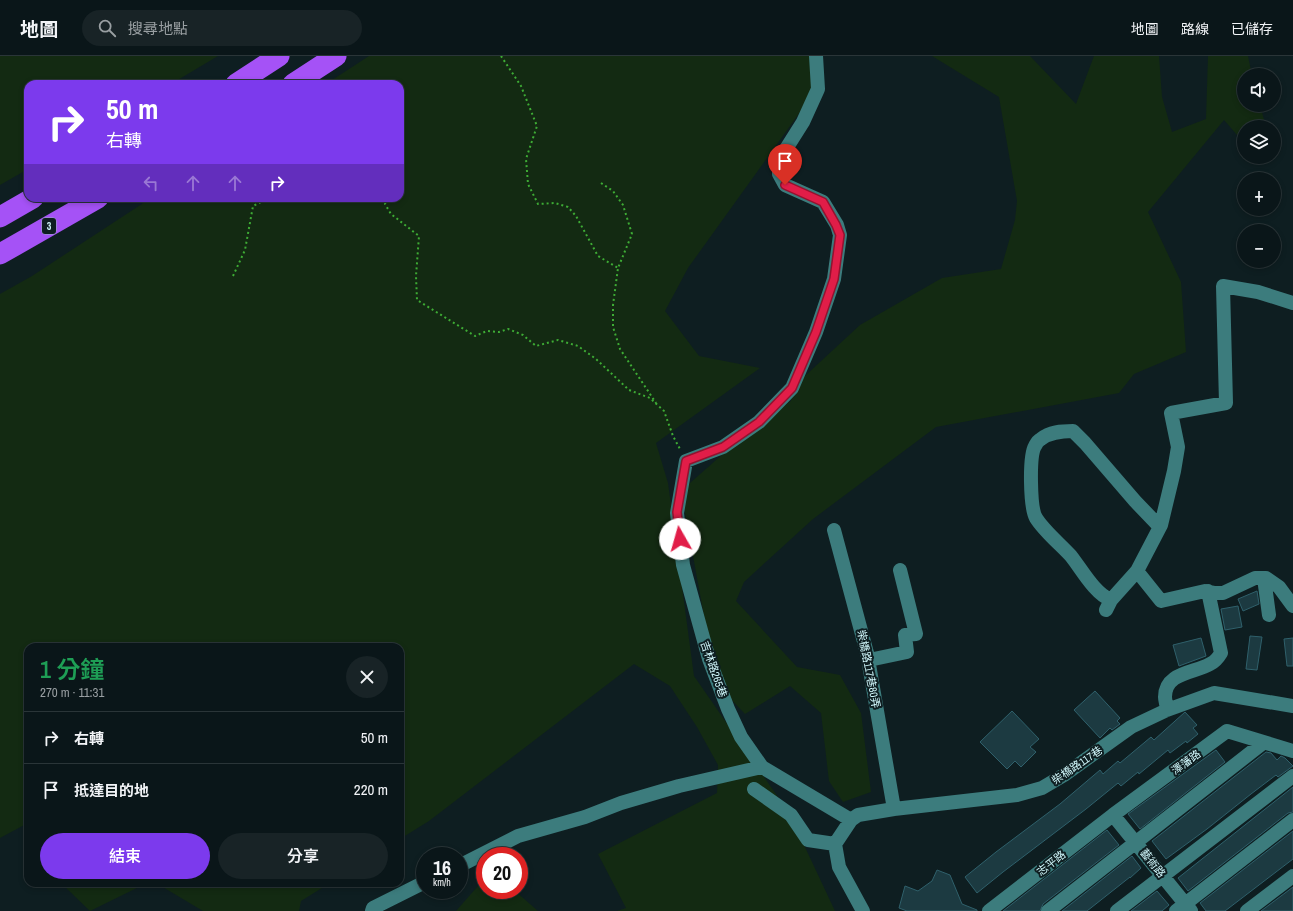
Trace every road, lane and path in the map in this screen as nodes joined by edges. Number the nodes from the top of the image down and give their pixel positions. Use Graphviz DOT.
graph roads {
  1 [pos="279,56"];
  2 [pos="336,56"];
  3 [pos="501,56"];
  4 [pos="816,56"];
  5 [pos="242,80"];
  6 [pos="299,80"];
  7 [pos="601,183"];
  8 [pos="26,202"];
  9 [pos="91,202"];
  10 [pos="261,202"];
  11 [pos="386,202"];
  12 [pos="0,217"];
  13 [pos="0,254"];
  14 [pos="618,268"];
  15 [pos="234,276"];
  16 [pos="1293,303"];
  17 [pos="658,405"];
  18 [pos="686,461"];
  19 [pos="1161,524"];
  20 [pos="834,530"];
  21 [pos="900,570"];
  22 [pos="1137,571"];
  23 [pos="1264,578"];
  24 [pos="1208,591"];
  25 [pos="1293,606"];
  26 [pos="1269,616"];
  27 [pos="869,660"];
  28 [pos="1293,706"];
  29 [pos="1168,710"];
  30 [pos="1263,743"];
  31 [pos="1293,751"];
  32 [pos="762,767"];
  33 [pos="1293,776"];
  34 [pos="754,789"];
  35 [pos="894,809"];
  36 [pos="1114,815"];
  37 [pos="851,820"];
  38 [pos="1293,820"];
  39 [pos="1136,842"];
  40 [pos="835,844"];
  41 [pos="468,861"];
  42 [pos="1163,876"];
  43 [pos="1293,876"];
  44 [pos="416,886"];
  45 [pos="1184,909"];
  46 [pos="372,911"];
  47 [pos="863,911"];
  48 [pos="989,911"];
  49 [pos="1048,911"];
  50 [pos="1117,911"];
  51 [pos="1247,911"];
  1 -- 5 [label="highway"];
  2 -- 6 [label="highway"];
  3 -- 14 [label="path"];
  4 -- 18 [label="street"];
  7 -- 14 [label="path"];
  8 -- 12 [label="highway"];
  9 -- 13 [label="highway, 3"];
  10 -- 15 [label="path"];
  11 -- 17 [label="path"];
  14 -- 17 [label="path"];
  16 -- 19 [label="street"];
  17 -- 18 [label="path"];
  18 -- 32 [label="street, 吉林路265巷"];
  19 -- 22 [label="street"];
  19 -- 22 [label="street"];
  20 -- 27 [label="street, 柴橋路117巷80弄"];
  21 -- 27 [label="street"];
  22 -- 24 [label="street"];
  23 -- 24 [label="street"];
  23 -- 25 [label="street"];
  23 -- 26 [label="street"];
  24 -- 29 [label="street"];
  27 -- 35 [label="street, 柴橋路117巷80弄"];
  28 -- 29 [label="street, 柴橋路117巷"];
  29 -- 35 [label="street, 柴橋路117巷"];
  30 -- 31 [label="street, 澤藩路"];
  30 -- 36 [label="street, 澤藩路"];
  30 -- 39 [label="street"];
  32 -- 37 [label="street, 吉林路265巷"];
  32 -- 41 [label="street"];
  33 -- 42 [label="street"];
  34 -- 40 [label="street"];
  35 -- 37 [label="street, 柴橋路117巷"];
  36 -- 39 [label="street, 藝術路"];
  36 -- 48 [label="street, 志平路"];
  37 -- 40 [label="street"];
  38 -- 45 [label="street"];
  39 -- 42 [label="street, 藝術路"];
  39 -- 49 [label="street"];
  40 -- 47 [label="street"];
  42 -- 45 [label="street, 藝術路"];
  42 -- 50 [label="street"];
  43 -- 51 [label="street"];
  44 -- 46 [label="street"];
}
